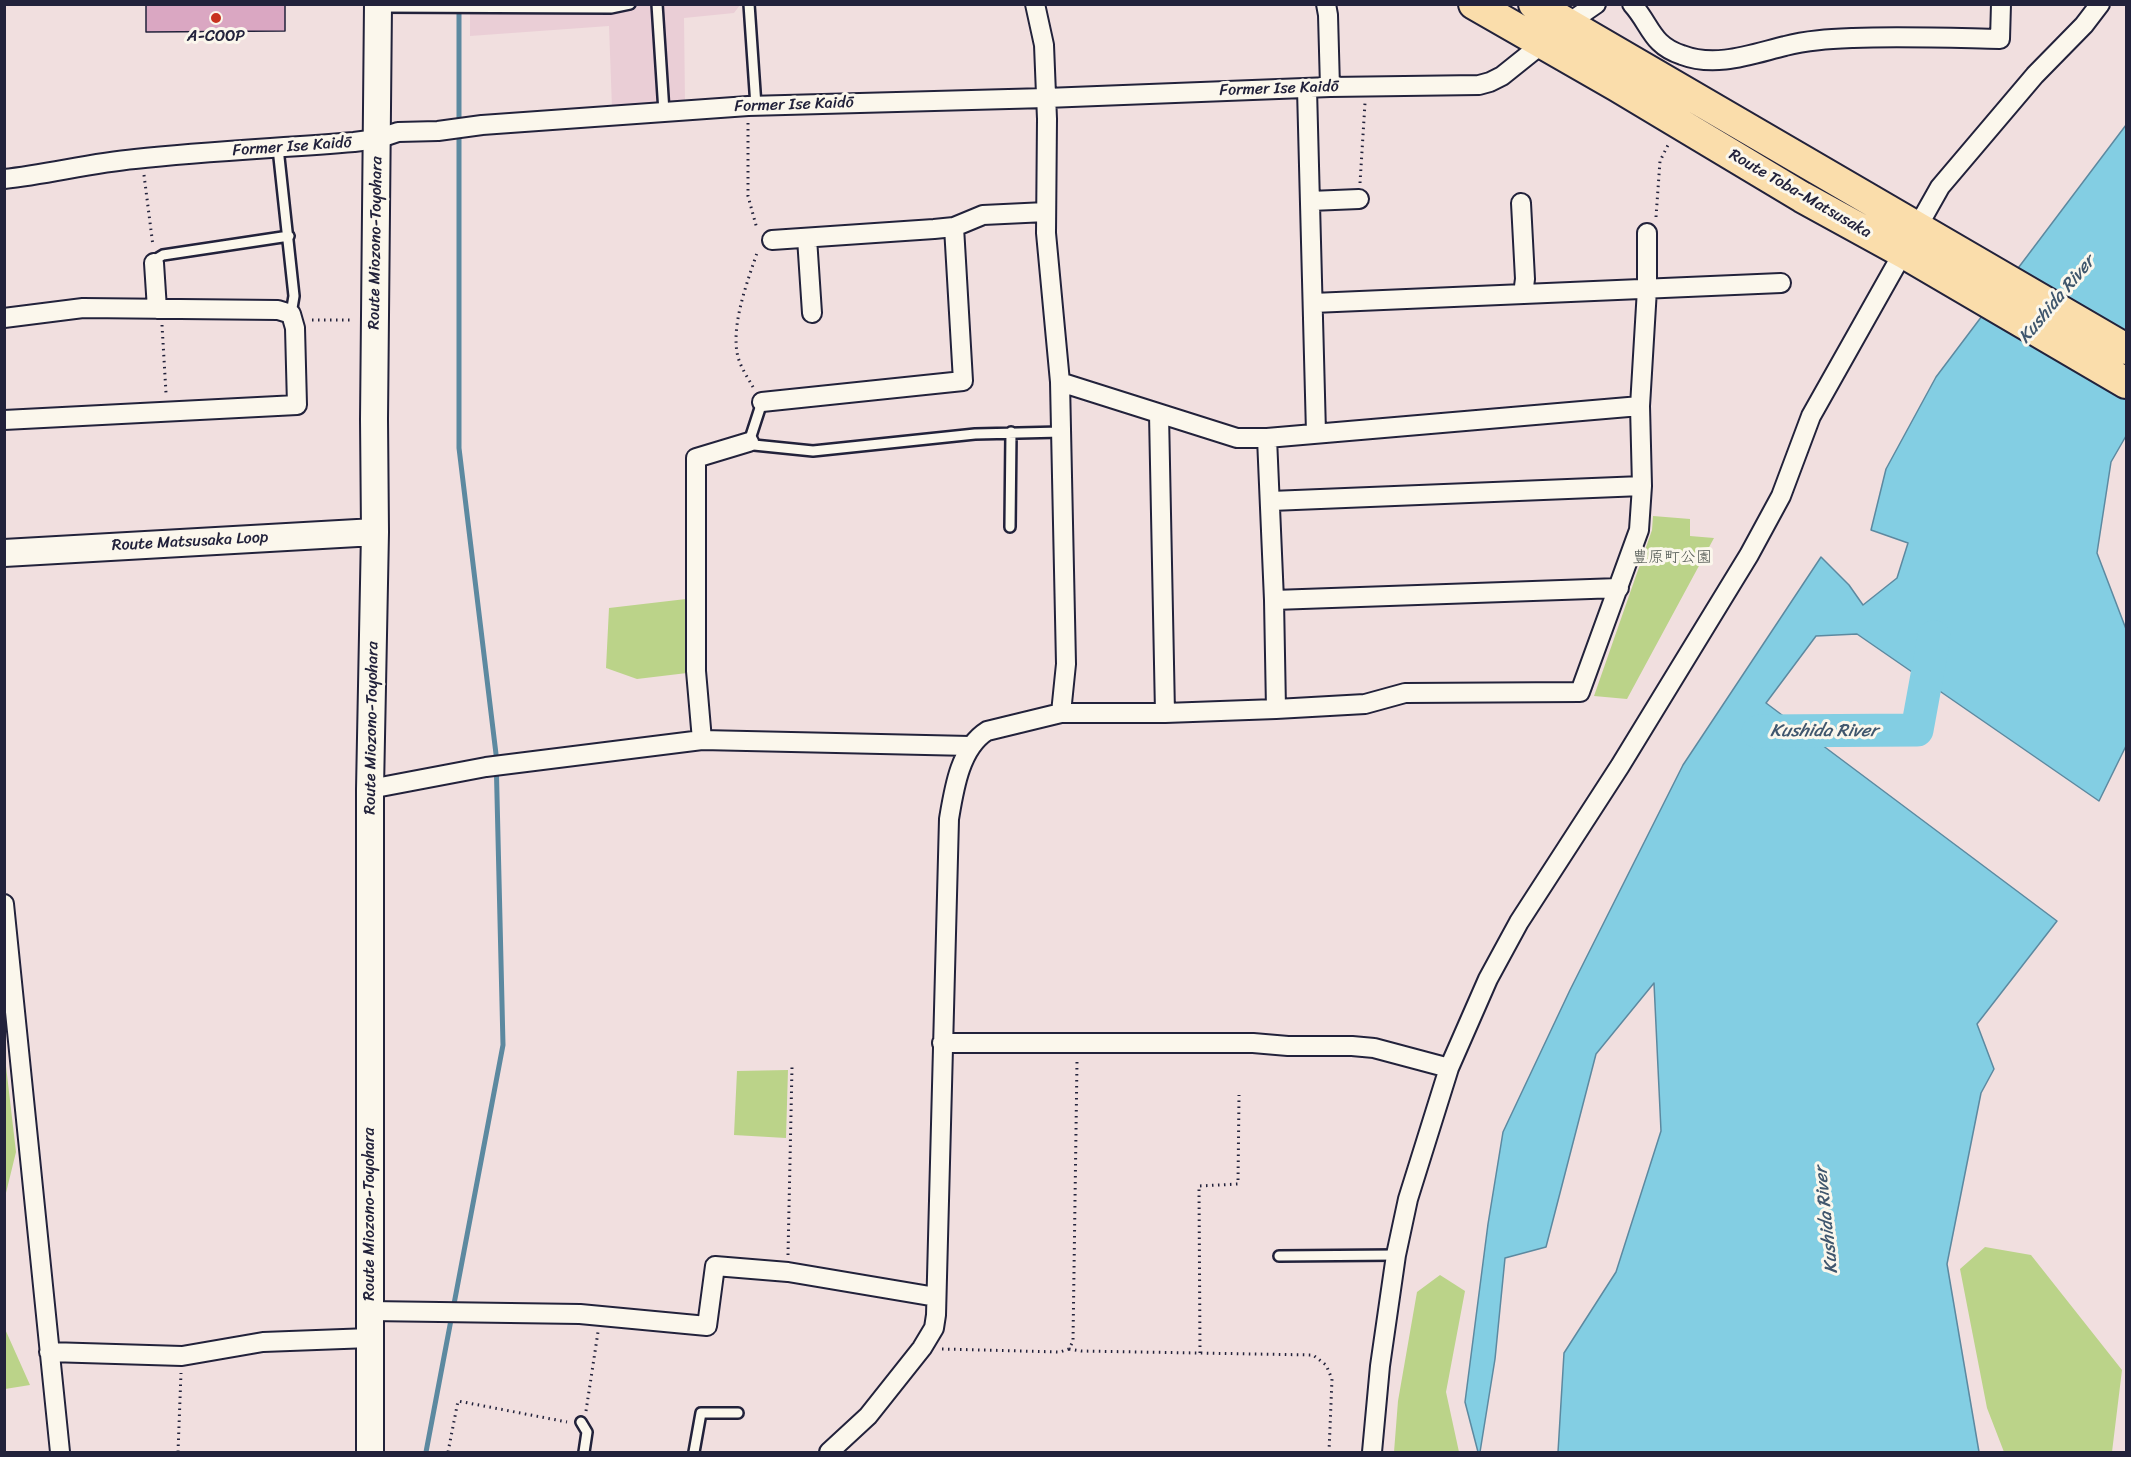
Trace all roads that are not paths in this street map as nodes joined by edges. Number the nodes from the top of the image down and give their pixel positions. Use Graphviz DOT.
graph roads {
  1 [pos="630,4"];
  2 [pos="657,4"];
  3 [pos="749,4"];
  4 [pos="1035,4"];
  5 [pos="1326,4"];
  6 [pos="1474,4"];
  7 [pos="1534,4"];
  8 [pos="1596,4"];
  9 [pos="1632,4"];
  10 [pos="2001,4"];
  11 [pos="2100,4"];
  12 [pos="378,6"];
  13 [pos="1567,24"];
  14 [pos="1542,43"];
  15 [pos="1330,87"];
  16 [pos="1307,89"];
  17 [pos="1046,98"];
  18 [pos="752,106"];
  19 [pos="664,112"];
  20 [pos="377,139"];
  21 [pos="278,148"];
  22 [pos="4,179"];
  23 [pos="1359,199"];
  24 [pos="1310,201"];
  25 [pos="1521,203"];
  26 [pos="1046,212"];
  27 [pos="954,226"];
  28 [pos="1647,233"];
  29 [pos="289,236"];
  30 [pos="763,237"];
  31 [pos="807,237"];
  32 [pos="1921,246"];
  33 [pos="156,260"];
  34 [pos="1781,283"];
  35 [pos="1647,289"];
  36 [pos="1523,294"];
  37 [pos="1313,303"];
  38 [pos="157,309"];
  39 [pos="812,313"];
  40 [pos="292,317"];
  41 [pos="4,318"];
  42 [pos="2127,349"];
  43 [pos="1060,382"];
  44 [pos="2127,383"];
  45 [pos="762,402"];
  46 [pos="1640,406"];
  47 [pos="1159,414"];
  48 [pos="4,420"];
  49 [pos="1011,432"];
  50 [pos="1062,432"];
  51 [pos="1316,433"];
  52 [pos="1267,438"];
  53 [pos="749,442"];
  54 [pos="1642,486"];
  55 [pos="1271,501"];
  56 [pos="1010,527"];
  57 [pos="375,532"];
  58 [pos="4,553"];
  59 [pos="1619,588"];
  60 [pos="1274,600"];
  61 [pos="1276,709"];
  62 [pos="1165,712"];
  63 [pos="1061,713"];
  64 [pos="702,740"];
  65 [pos="970,746"];
  66 [pos="370,789"];
  67 [pos="4,903"];
  68 [pos="942,1043"];
  69 [pos="1449,1068"];
  70 [pos="1396,1255"];
  71 [pos="1279,1256"];
  72 [pos="936,1297"];
  73 [pos="370,1311"];
  74 [pos="370,1338"];
  75 [pos="49,1352"];
  76 [pos="738,1413"];
  77 [pos="581,1422"];
  78 [pos="60,1452"];
  79 [pos="370,1452"];
  80 [pos="584,1452"];
  81 [pos="694,1452"];
  82 [pos="830,1452"];
  83 [pos="1372,1452"];
  1 -- 12 [label="lane"];
  2 -- 19 [label="lane"];
  3 -- 18 [label="lane"];
  4 -- 17 [label="street"];
  5 -- 15 [label="street"];
  6 -- 14 [label="main road, Route Toba-Matsusaka"];
  7 -- 13 [label="main road, Route Toba-Matsusaka"];
  8 -- 13 [label="street, Former Ise Kaidō"];
  9 -- 10 [label="street"];
  11 -- 32 [label="street"];
  12 -- 20 [label="main road, Route Miozono-Toyohara"];
  13 -- 14 [label="street, Former Ise Kaidō"];
  13 -- 32 [label="main road, Route Toba-Matsusaka"];
  14 -- 15 [label="street, Former Ise Kaidō"];
  14 -- 32 [label="main road, Route Toba-Matsusaka"];
  15 -- 16 [label="street, Former Ise Kaidō"];
  16 -- 17 [label="street, Former Ise Kaidō"];
  16 -- 24 [label="street"];
  17 -- 18 [label="street, Former Ise Kaidō"];
  17 -- 26 [label="street"];
  18 -- 19 [label="street, Former Ise Kaidō"];
  19 -- 20 [label="street, Former Ise Kaidō"];
  20 -- 21 [label="street, Former Ise Kaidō"];
  20 -- 57 [label="main road, Route Miozono-Toyohara"];
  21 -- 22 [label="street, Former Ise Kaidō"];
  21 -- 29 [label="lane"];
  23 -- 24 [label="street"];
  24 -- 37 [label="street"];
  25 -- 36 [label="street"];
  26 -- 27 [label="street"];
  26 -- 43 [label="street"];
  27 -- 31 [label="street"];
  27 -- 45 [label="street"];
  28 -- 35 [label="street"];
  29 -- 33 [label="lane"];
  29 -- 40 [label="lane"];
  30 -- 31 [label="street"];
  31 -- 39 [label="street"];
  32 -- 42 [label="main road, Route Toba-Matsusaka"];
  32 -- 44 [label="main road, Route Toba-Matsusaka"];
  32 -- 69 [label="street"];
  33 -- 38 [label="street"];
  34 -- 35 [label="street"];
  35 -- 36 [label="street"];
  35 -- 46 [label="street"];
  36 -- 37 [label="street"];
  37 -- 51 [label="street"];
  38 -- 40 [label="street"];
  38 -- 41 [label="street"];
  40 -- 48 [label="street"];
  43 -- 47 [label="street"];
  43 -- 50 [label="street"];
  45 -- 53 [label="lane"];
  46 -- 51 [label="street"];
  46 -- 54 [label="street"];
  47 -- 52 [label="street"];
  47 -- 62 [label="street"];
  49 -- 50 [label="lane"];
  49 -- 53 [label="lane"];
  49 -- 56 [label="lane"];
  50 -- 63 [label="street"];
  51 -- 52 [label="street"];
  52 -- 55 [label="street"];
  53 -- 64 [label="street"];
  54 -- 55 [label="street"];
  54 -- 59 [label="street"];
  55 -- 60 [label="street"];
  57 -- 58 [label="main road, Route Matsusaka Loop"];
  57 -- 66 [label="main road, Route Miozono-Toyohara"];
  59 -- 60 [label="street"];
  59 -- 61 [label="street"];
  60 -- 61 [label="street"];
  61 -- 62 [label="street"];
  62 -- 63 [label="street"];
  63 -- 65 [label="street"];
  64 -- 65 [label="street"];
  64 -- 66 [label="street"];
  65 -- 68 [label="street"];
  66 -- 73 [label="main road, Route Miozono-Toyohara"];
  67 -- 75 [label="street"];
  68 -- 69 [label="street"];
  68 -- 72 [label="street"];
  69 -- 70 [label="street"];
  70 -- 71 [label="lane"];
  70 -- 83 [label="street"];
  72 -- 73 [label="street"];
  72 -- 82 [label="street"];
  73 -- 74 [label="main road, Route Miozono-Toyohara"];
  74 -- 75 [label="street"];
  74 -- 79 [label="main road, Route Miozono-Toyohara"];
  75 -- 78 [label="street"];
  76 -- 81 [label="lane"];
  77 -- 80 [label="lane"];
}
